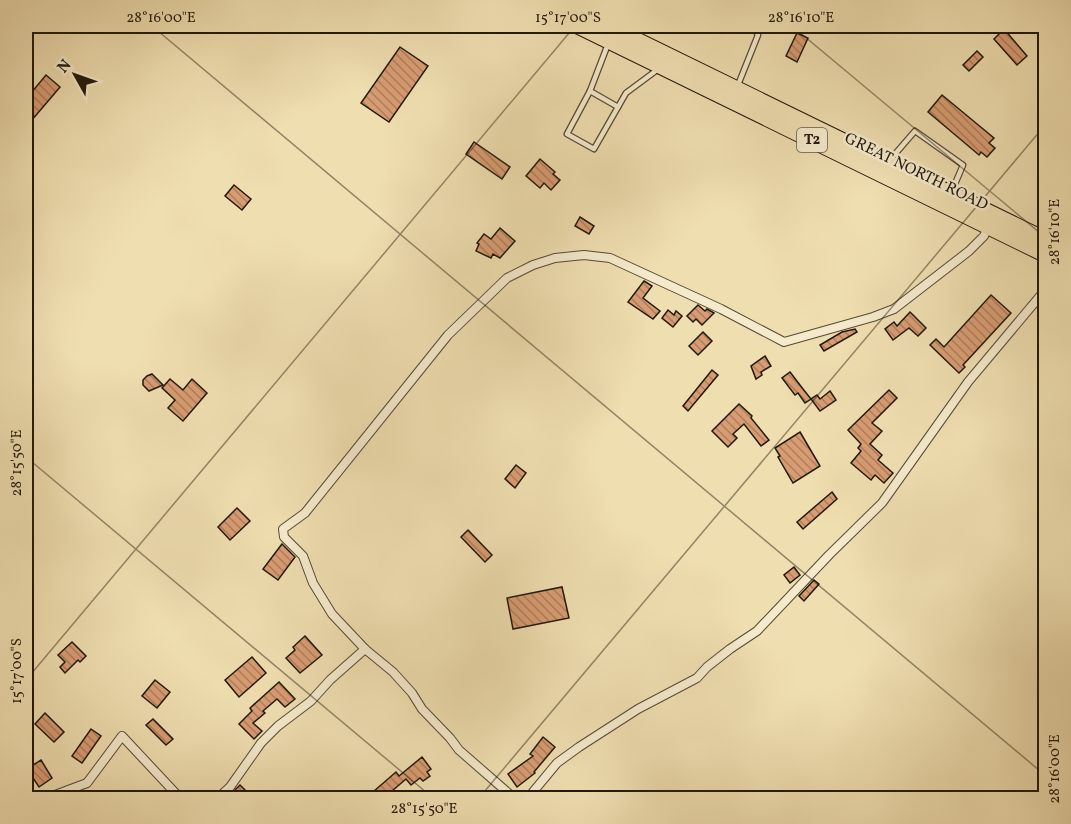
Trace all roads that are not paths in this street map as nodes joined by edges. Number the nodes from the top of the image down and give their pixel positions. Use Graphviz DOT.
graph roads {
  1 [pos="578,26"];
  2 [pos="753,26"];
  3 [pos="609,33"];
  4 [pos="662,67"];
  5 [pos="590,91"];
  6 [pos="735,96"];
  7 [pos="618,107"];
  8 [pos="888,163"];
  9 [pos="951,193"];
  10 [pos="988,227"];
  11 [pos="1046,240"];
  12 [pos="1046,255"];
  13 [pos="1046,289"];
  14 [pos="365,649"];
  15 [pos="47,798"];
  16 [pos="180,798"];
  17 [pos="218,798"];
  18 [pos="514,798"];
  19 [pos="528,798"];
  1 -- 3 [label="highway, GREAT NORTH ROAD / T2"];
  2 -- 6 [label="lane"];
  3 -- 4 [label="highway, GREAT NORTH ROAD / T2"];
  3 -- 5 [label="lane"];
  3 -- 6 [label="highway, GREAT NORTH ROAD / T2"];
  4 -- 6 [label="highway, GREAT NORTH ROAD / T2"];
  4 -- 7 [label="lane"];
  5 -- 7 [label="lane"];
  5 -- 7 [label="lane"];
  6 -- 8 [label="highway, GREAT NORTH ROAD / T2"];
  6 -- 10 [label="highway, GREAT NORTH ROAD / T2"];
  8 -- 9 [label="highway, GREAT NORTH ROAD / T2"];
  8 -- 9 [label="lane"];
  9 -- 11 [label="highway, GREAT NORTH ROAD / T2"];
  10 -- 12 [label="highway, GREAT NORTH ROAD / T2"];
  10 -- 14 [label="street"];
  13 -- 19 [label="street"];
  14 -- 17 [label="street"];
  14 -- 18 [label="street"];
  15 -- 16 [label="street"];
}
